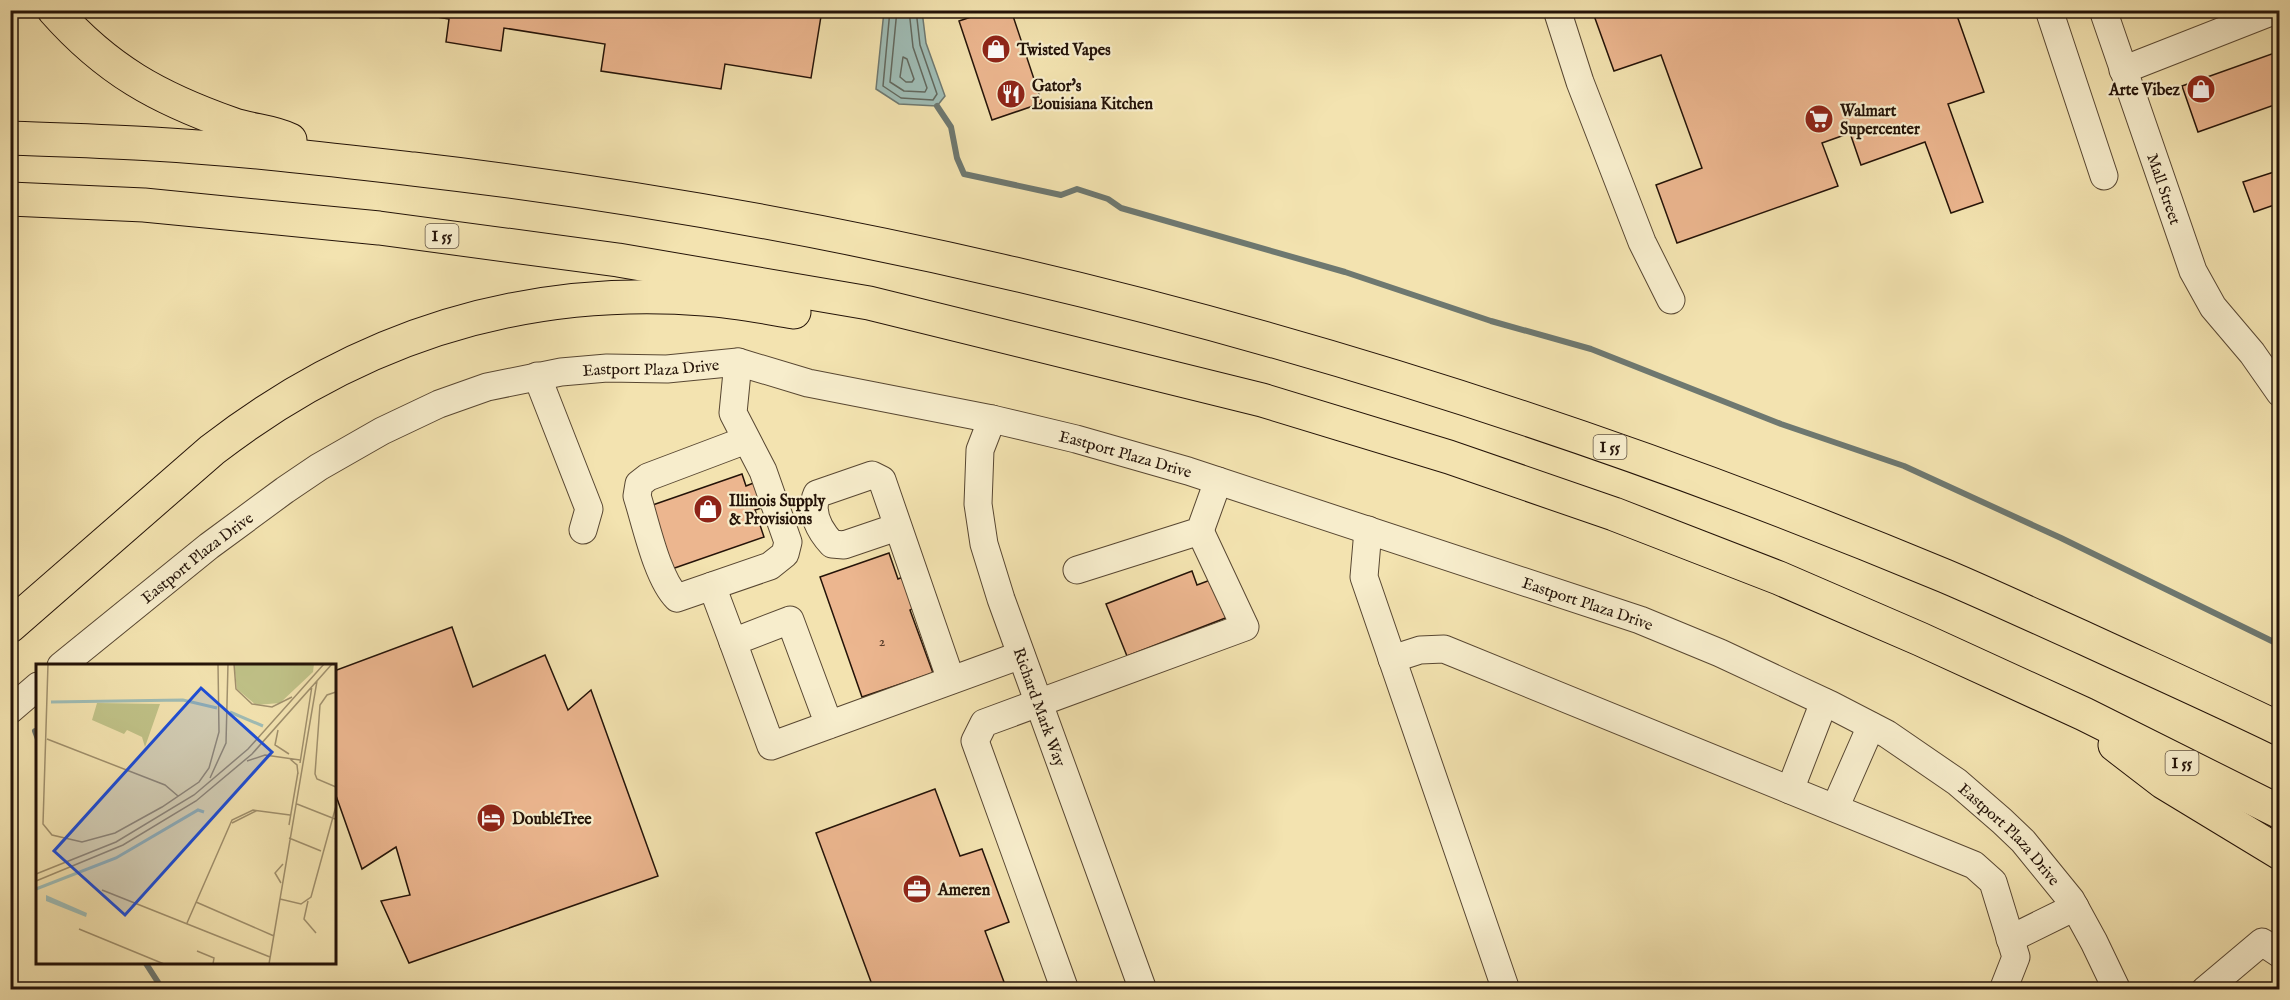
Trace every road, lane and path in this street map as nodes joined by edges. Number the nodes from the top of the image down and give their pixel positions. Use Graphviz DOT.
graph roads {
  1 [pos="54,10"];
  2 [pos="1557,10"];
  3 [pos="2049,10"];
  4 [pos="2103,10"];
  5 [pos="2277,10"];
  6 [pos="2124,70"];
  7 [pos="10,138"];
  8 [pos="328,159"];
  9 [pos="2104,176"];
  10 [pos="10,199"];
  11 [pos="1671,300"];
  12 [pos="869,303"];
  13 [pos="738,362"];
  14 [pos="537,376"];
  15 [pos="2280,393"];
  16 [pos="992,419"];
  17 [pos="746,440"];
  18 [pos="1218,482"];
  19 [pos="897,527"];
  20 [pos="583,530"];
  21 [pos="1368,530"];
  22 [pos="1200,531"];
  23 [pos="1077,570"];
  24 [pos="712,586"];
  25 [pos="10,627"];
  26 [pos="733,642"];
  27 [pos="1021,655"];
  28 [pos="1392,659"];
  29 [pos="63,664"];
  30 [pos="951,680"];
  31 [pos="36,688"];
  32 [pos="1038,702"];
  33 [pos="1824,702"];
  34 [pos="10,710"];
  35 [pos="2084,714"];
  36 [pos="829,725"];
  37 [pos="1871,726"];
  38 [pos="2278,728"];
  39 [pos="1790,790"];
  40 [pos="1834,808"];
  41 [pos="2280,813"];
  42 [pos="2280,853"];
  43 [pos="2074,907"];
  44 [pos="2010,939"];
  45 [pos="2280,954"];
  46 [pos="1065,990"];
  47 [pos="1143,990"];
  48 [pos="1506,990"];
  49 [pos="2003,990"];
  50 [pos="2117,990"];
  51 [pos="2205,990"];
  1 -- 8 [label="highway"];
  2 -- 11 [label="street"];
  3 -- 9 [label="street"];
  4 -- 6 [label="street, Mall Street"];
  5 -- 6 [label="street"];
  6 -- 15 [label="street, Mall Street"];
  7 -- 8 [label="highway, I 55"];
  8 -- 38 [label="highway, I 55"];
  10 -- 12 [label="highway, I 55"];
  12 -- 25 [label="highway"];
  12 -- 35 [label="highway, I 55"];
  13 -- 14 [label="street, Eastport Plaza Drive"];
  13 -- 16 [label="street, Eastport Plaza Drive"];
  13 -- 17 [label="street"];
  14 -- 20 [label="street"];
  14 -- 29 [label="street, Eastport Plaza Drive"];
  16 -- 18 [label="street, Eastport Plaza Drive"];
  16 -- 27 [label="street, Richard Mark Way"];
  17 -- 24 [label="street"];
  17 -- 24 [label="street"];
  18 -- 21 [label="street, Eastport Plaza Drive"];
  18 -- 22 [label="street"];
  19 -- 30 [label="street"];
  21 -- 28 [label="street"];
  21 -- 33 [label="street, Eastport Plaza Drive"];
  22 -- 23 [label="street"];
  22 -- 32 [label="street"];
  24 -- 26 [label="street"];
  26 -- 36 [label="street"];
  26 -- 36 [label="street"];
  27 -- 30 [label="street"];
  27 -- 32 [label="street, Richard Mark Way"];
  28 -- 39 [label="street"];
  28 -- 48 [label="street"];
  30 -- 36 [label="street"];
  31 -- 34 [label="street"];
  32 -- 46 [label="street"];
  32 -- 47 [label="street, Richard Mark Way"];
  33 -- 37 [label="street, Eastport Plaza Drive"];
  33 -- 39 [label="street"];
  35 -- 41 [label="highway, I 55"];
  35 -- 42 [label="highway"];
  37 -- 40 [label="street"];
  37 -- 43 [label="street, Eastport Plaza Drive"];
  39 -- 40 [label="street"];
  40 -- 44 [label="street"];
  43 -- 44 [label="street"];
  43 -- 50 [label="street, Eastport Plaza Drive"];
  44 -- 49 [label="street"];
  45 -- 51 [label="street"];
}
